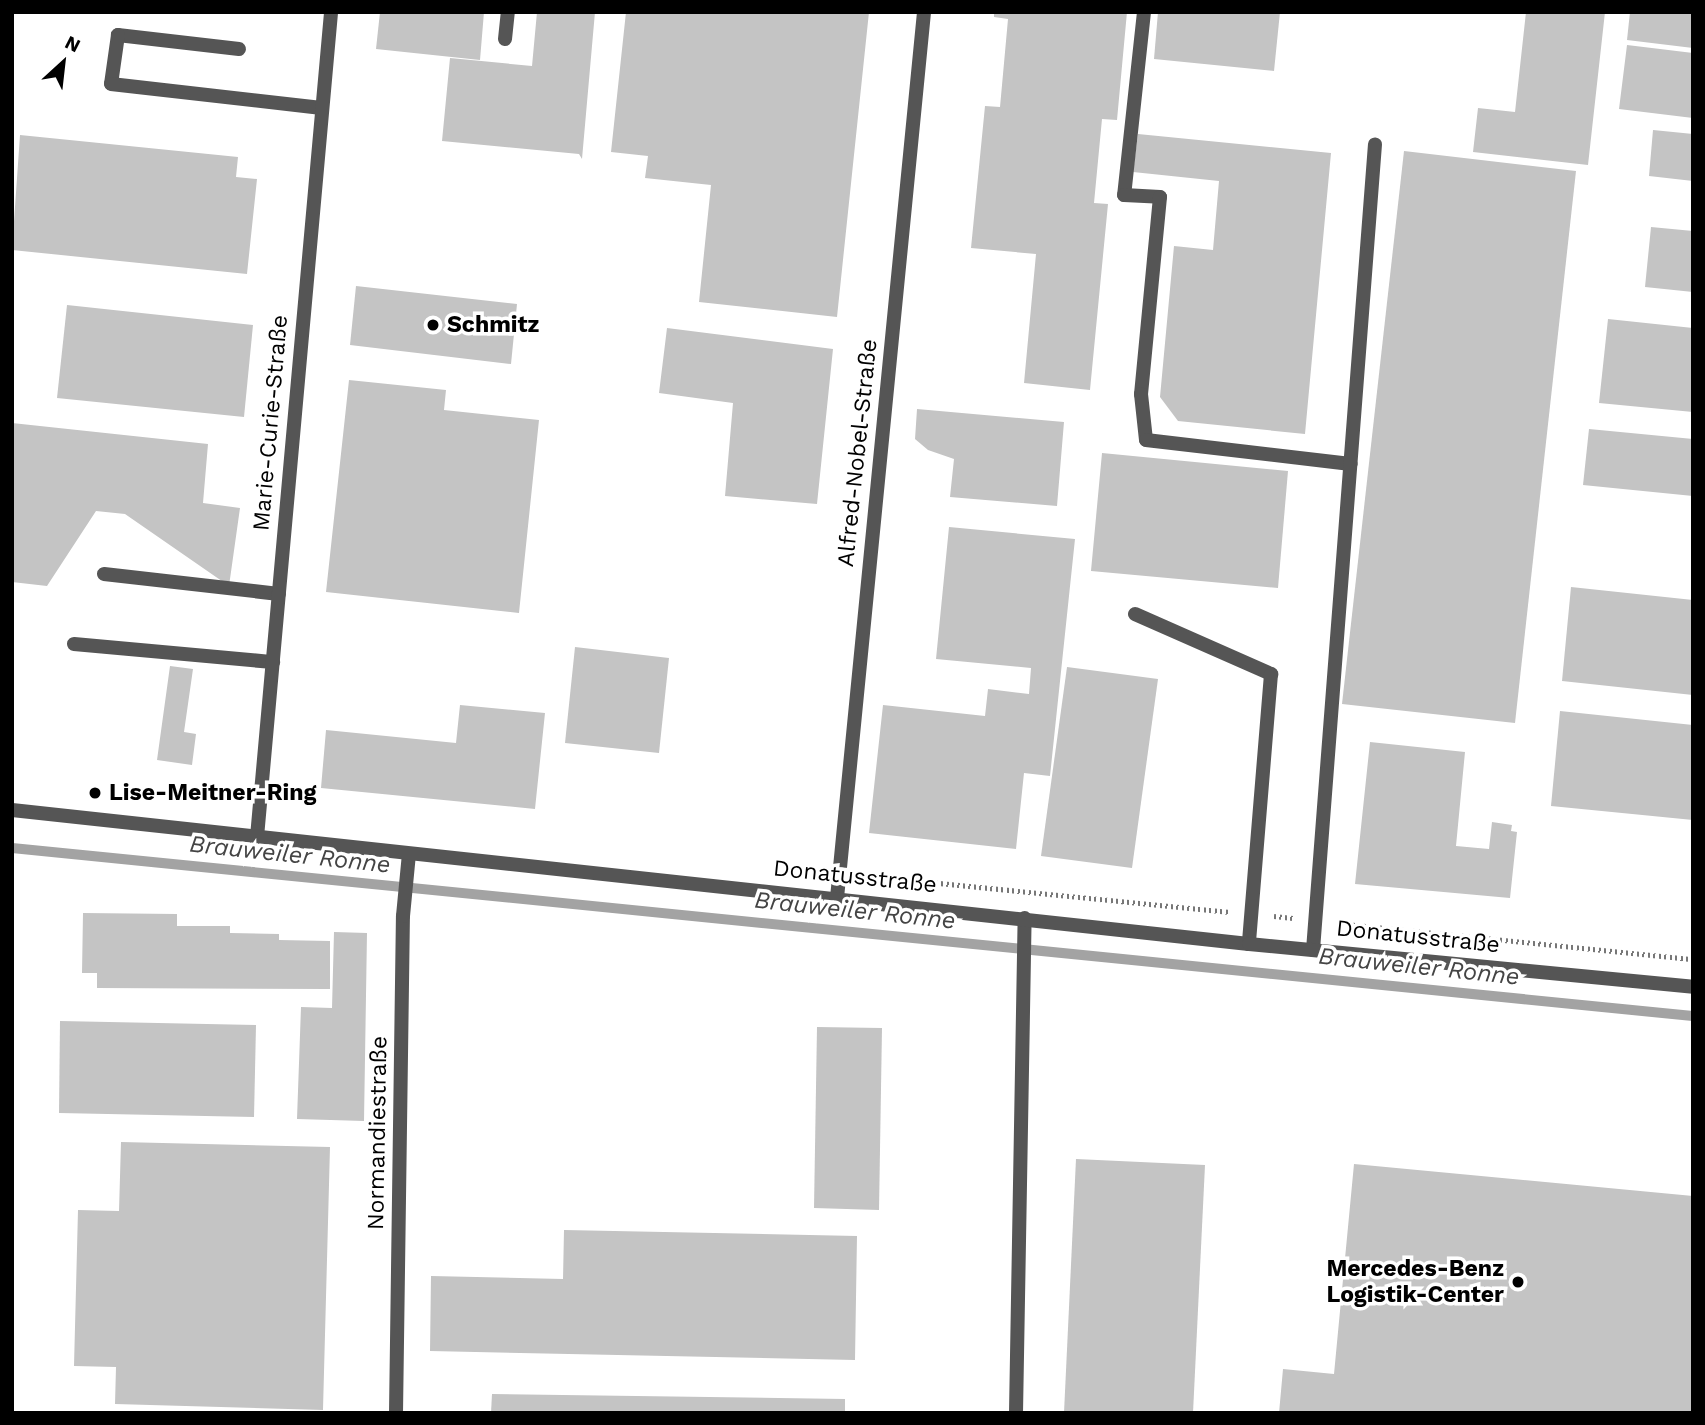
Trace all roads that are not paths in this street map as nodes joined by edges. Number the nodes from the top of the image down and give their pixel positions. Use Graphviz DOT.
graph roads {
  1 [pos="331,12"];
  2 [pos="508,12"];
  3 [pos="924,12"];
  4 [pos="1144,12"];
  5 [pos="505,40"];
  6 [pos="239,49"];
  7 [pos="322,108"];
  8 [pos="1375,144"];
  9 [pos="1351,464"];
  10 [pos="104,574"];
  11 [pos="279,594"];
  12 [pos="1135,614"];
  13 [pos="74,644"];
  14 [pos="272,663"];
  15 [pos="12,810"];
  16 [pos="257,837"];
  17 [pos="408,861"];
  18 [pos="837,898"];
  19 [pos="1025,925"];
  20 [pos="1249,944"];
  21 [pos="1313,950"];
  22 [pos="1693,986"];
  23 [pos="396,1413"];
  24 [pos="1016,1413"];
  1 -- 7 [label="street, Marie-Curie-Straße"];
  2 -- 5 [label="street"];
  3 -- 18 [label="street, Alfred-Nobel-Straße"];
  4 -- 9 [label="street"];
  6 -- 7 [label="street"];
  7 -- 11 [label="street, Marie-Curie-Straße"];
  8 -- 9 [label="street"];
  9 -- 21 [label="street"];
  10 -- 11 [label="street"];
  11 -- 14 [label="street, Marie-Curie-Straße"];
  12 -- 20 [label="street"];
  13 -- 14 [label="street"];
  14 -- 16 [label="street, Marie-Curie-Straße"];
  15 -- 16 [label="street, Donatusstraße"];
  16 -- 17 [label="street, Donatusstraße"];
  17 -- 18 [label="street, Donatusstraße"];
  17 -- 23 [label="street, Normandiestraße"];
  18 -- 19 [label="street, Donatusstraße"];
  19 -- 20 [label="street, Donatusstraße"];
  19 -- 24 [label="street"];
  20 -- 21 [label="street, Donatusstraße"];
  21 -- 22 [label="street, Donatusstraße"];
}
